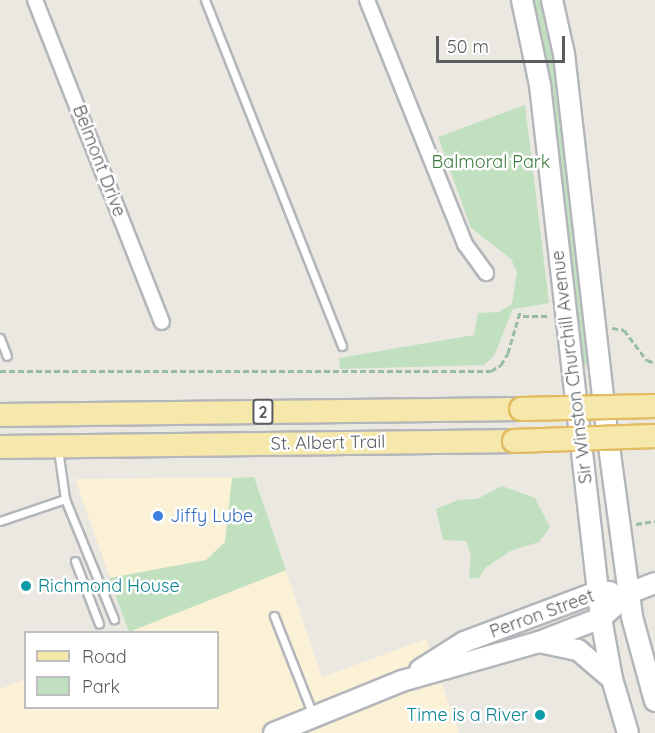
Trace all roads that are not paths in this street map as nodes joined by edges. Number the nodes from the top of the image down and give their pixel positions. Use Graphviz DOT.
graph roads {
  1 [pos="35,0"];
  2 [pos="205,0"];
  3 [pos="367,0"];
  4 [pos="522,0"];
  5 [pos="552,0"];
  6 [pos="486,273"];
  7 [pos="162,322"];
  8 [pos="0,338"];
  9 [pos="342,345"];
  10 [pos="7,356"];
  11 [pos="655,406"];
  12 [pos="0,415"];
  13 [pos="655,436"];
  14 [pos="58,446"];
  15 [pos="0,447"];
  16 [pos="65,499"];
  17 [pos="0,521"];
  18 [pos="75,561"];
  19 [pos="655,583"];
  20 [pos="103,592"];
  21 [pos="597,592"];
  22 [pos="629,593"];
  23 [pos="89,598"];
  24 [pos="273,616"];
  25 [pos="601,618"];
  26 [pos="114,619"];
  27 [pos="99,624"];
  28 [pos="539,642"];
  29 [pos="612,679"];
  30 [pos="402,681"];
  31 [pos="655,701"];
  32 [pos="314,717"];
  33 [pos="274,733"];
  34 [pos="628,733"];
  1 -- 7 [label="street, Belmont Drive"];
  2 -- 9 [label="lane"];
  3 -- 6 [label="street"];
  4 -- 21 [label="main road, Sir Winston Churchill Avenue"];
  5 -- 22 [label="main road, Sir Winston Churchill Avenue"];
  8 -- 10 [label="lane"];
  11 -- 12 [label="main road, St. Albert Trail / 2, bridge"];
  13 -- 14 [label="main road, St. Albert Trail / 2, bridge"];
  14 -- 15 [label="main road, St. Albert Trail / 2"];
  14 -- 16 [label="lane"];
  16 -- 17 [label="lane"];
  16 -- 20 [label="lane"];
  18 -- 23 [label="lane"];
  19 -- 22 [label="main road"];
  20 -- 23 [label="lane"];
  20 -- 26 [label="lane"];
  21 -- 22 [label="main road, Perron Street"];
  21 -- 25 [label="main road, Sir Winston Churchill Avenue"];
  21 -- 30 [label="main road, Perron Street"];
  22 -- 25 [label="main road, Perron Street"];
  22 -- 31 [label="main road, Sir Winston Churchill Avenue"];
  23 -- 27 [label="lane"];
  24 -- 32 [label="lane"];
  25 -- 28 [label="main road, Perron Street"];
  25 -- 29 [label="main road, Sir Winston Churchill Avenue"];
  28 -- 29 [label="main road"];
  28 -- 30 [label="main road, Perron Street"];
  29 -- 34 [label="main road, Sir Winston Churchill Avenue"];
  30 -- 32 [label="main road, Perron Street"];
  32 -- 33 [label="main road, Perron Street"];
}
